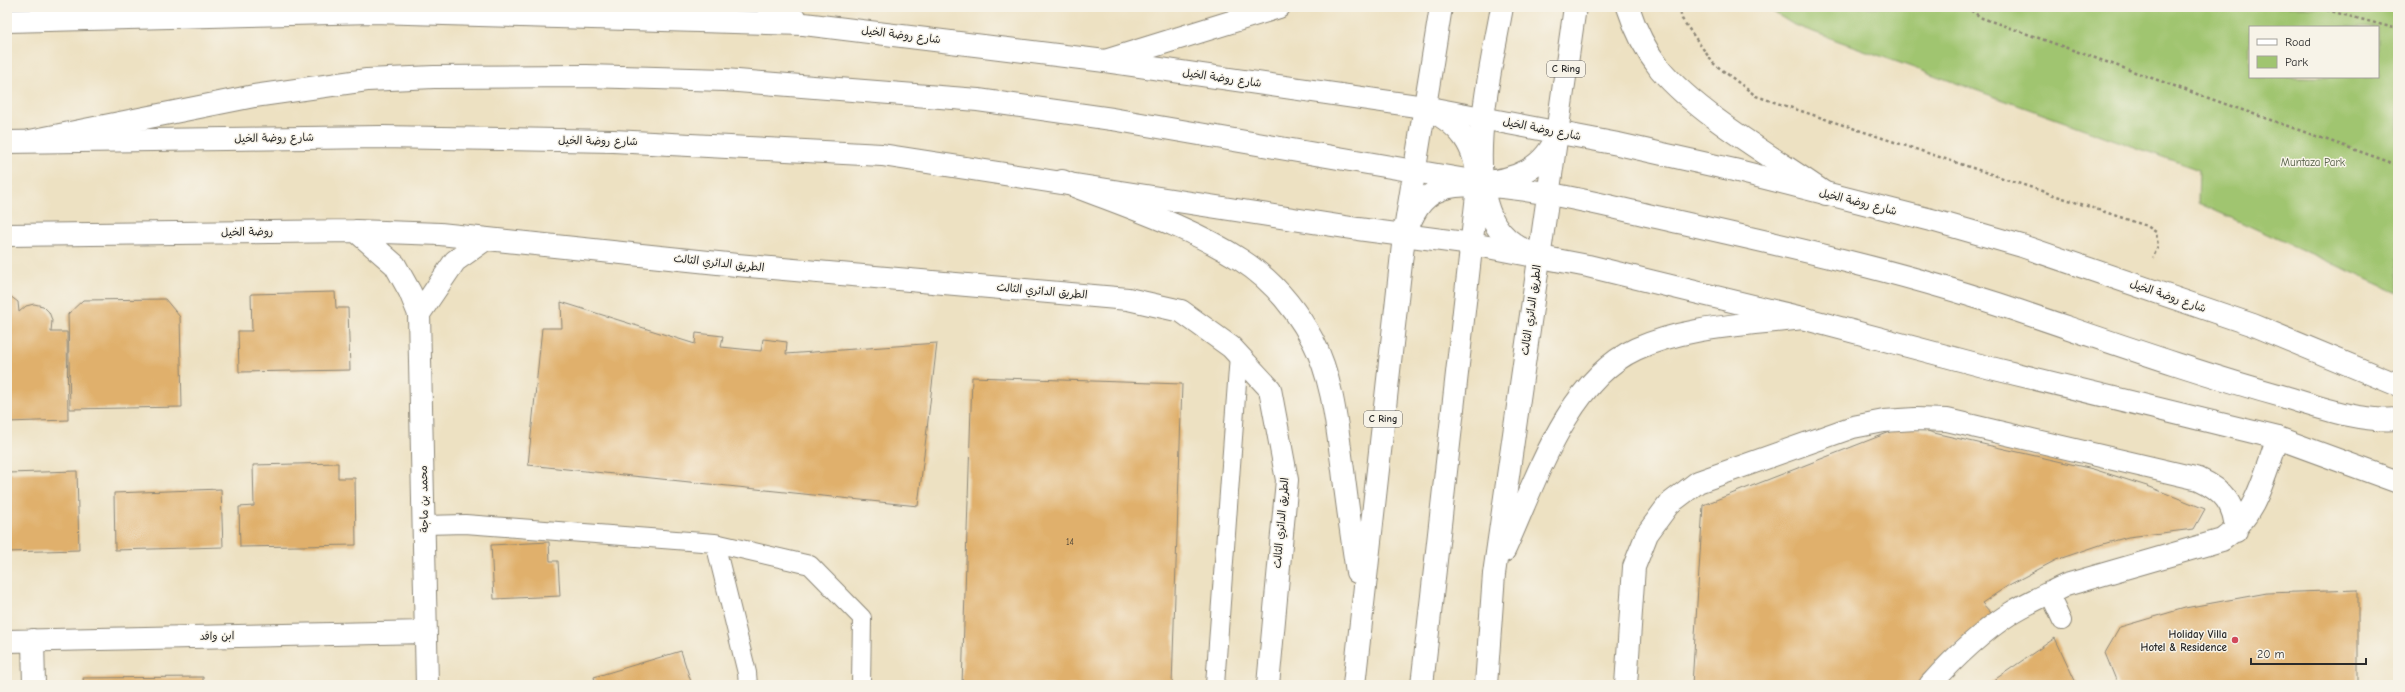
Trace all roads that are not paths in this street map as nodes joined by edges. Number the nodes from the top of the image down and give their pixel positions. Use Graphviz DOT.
graph roads {
  1 [pos="768,7"];
  2 [pos="1279,7"];
  3 [pos="1441,7"];
  4 [pos="1502,7"];
  5 [pos="1575,7"];
  6 [pos="1628,7"];
  7 [pos="7,21"];
  8 [pos="804,24"];
  9 [pos="1105,61"];
  10 [pos="1424,106"];
  11 [pos="1484,118"];
  12 [pos="1558,132"];
  13 [pos="30,141"];
  14 [pos="7,142"];
  15 [pos="1414,171"];
  16 [pos="1062,182"];
  17 [pos="1481,184"];
  18 [pos="1826,194"];
  19 [pos="1547,195"];
  20 [pos="356,231"];
  21 [pos="7,235"];
  22 [pos="1404,236"];
  23 [pos="486,239"];
  24 [pos="1472,244"];
  25 [pos="1538,256"];
  26 [pos="419,314"];
  27 [pos="1802,318"];
  28 [pos="1239,356"];
  29 [pos="2398,385"];
  30 [pos="2398,419"];
  31 [pos="2278,438"];
  32 [pos="2398,482"];
  33 [pos="424,525"];
  34 [pos="2236,531"];
  35 [pos="715,543"];
  36 [pos="1494,574"];
  37 [pos="2049,593"];
  38 [pos="1362,601"];
  39 [pos="2062,621"];
  40 [pos="426,632"];
  41 [pos="33,640"];
  42 [pos="7,641"];
  43 [pos="34,685"];
  44 [pos="427,685"];
  45 [pos="748,685"];
  46 [pos="860,685"];
  47 [pos="1215,685"];
  48 [pos="1268,685"];
  49 [pos="1354,685"];
  50 [pos="1422,685"];
  51 [pos="1486,685"];
  52 [pos="1626,685"];
  53 [pos="1930,685"];
  1 -- 8 [label="main road"];
  2 -- 9 [label="main road"];
  3 -- 10 [label="main road, C Ring"];
  4 -- 11 [label="main road"];
  5 -- 12 [label="main road, الطريق الدائري الثالث / C Ring"];
  6 -- 18 [label="main road"];
  7 -- 8 [label="main road, شارع روضة الخيل"];
  8 -- 9 [label="main road, شارع روضة الخيل"];
  9 -- 10 [label="main road, شارع روضة الخيل"];
  10 -- 11 [label="main road, شارع روضة الخيل"];
  10 -- 15 [label="main road, C Ring"];
  10 -- 17 [label="main road"];
  11 -- 12 [label="main road, شارع روضة الخيل"];
  11 -- 17 [label="main road"];
  12 -- 17 [label="main road"];
  12 -- 18 [label="main road, شارع روضة الخيل"];
  12 -- 19 [label="main road, الطريق الدائري الثالث / C Ring"];
  13 -- 14 [label="main road, شارع روضة الخيل"];
  13 -- 15 [label="main road"];
  13 -- 16 [label="main road, شارع روضة الخيل"];
  15 -- 17 [label="main road"];
  15 -- 22 [label="main road, C Ring"];
  16 -- 22 [label="main road, شارع روضة الخيل"];
  16 -- 38 [label="main road"];
  17 -- 19 [label="main road"];
  17 -- 22 [label="main road"];
  17 -- 24 [label="main road"];
  17 -- 25 [label="main road"];
  18 -- 29 [label="main road, شارع روضة الخيل"];
  19 -- 25 [label="main road, الطريق الدائري الثالث / C Ring"];
  19 -- 30 [label="main road"];
  20 -- 21 [label="main road, روضة الخيل"];
  20 -- 23 [label="main road, روضة الخيل"];
  20 -- 26 [label="main road, محمد بن ماجة"];
  22 -- 24 [label="main road, شارع روضة الخيل"];
  22 -- 38 [label="main road, C Ring"];
  23 -- 26 [label="main road"];
  23 -- 28 [label="main road, الطريق الدائري الثالث"];
  24 -- 25 [label="main road, شارع روضة الخيل"];
  24 -- 50 [label="main road"];
  25 -- 27 [label="main road, شارع روضة الخيل"];
  25 -- 36 [label="main road, الطريق الدائري الثالث / C Ring"];
  26 -- 33 [label="main road, محمد بن ماجة"];
  27 -- 31 [label="main road, شارع روضة الخيل"];
  27 -- 36 [label="main road"];
  28 -- 47 [label="lane"];
  28 -- 48 [label="main road, الطريق الدائري الثالث"];
  31 -- 32 [label="main road, شارع روضة الخيل"];
  31 -- 34 [label="main road"];
  33 -- 35 [label="lane"];
  33 -- 40 [label="main road, محمد بن ماجة"];
  34 -- 37 [label="main road"];
  34 -- 52 [label="main road"];
  35 -- 45 [label="lane"];
  35 -- 46 [label="lane"];
  36 -- 51 [label="main road, الطريق الدائري الثالث / C Ring"];
  37 -- 39 [label="lane"];
  37 -- 53 [label="main road"];
  38 -- 49 [label="main road, C Ring"];
  40 -- 41 [label="main road, ابن وافد"];
  40 -- 44 [label="main road, محمد بن ماجة"];
  41 -- 42 [label="main road, ابن وافد"];
  41 -- 43 [label="main road"];
}
